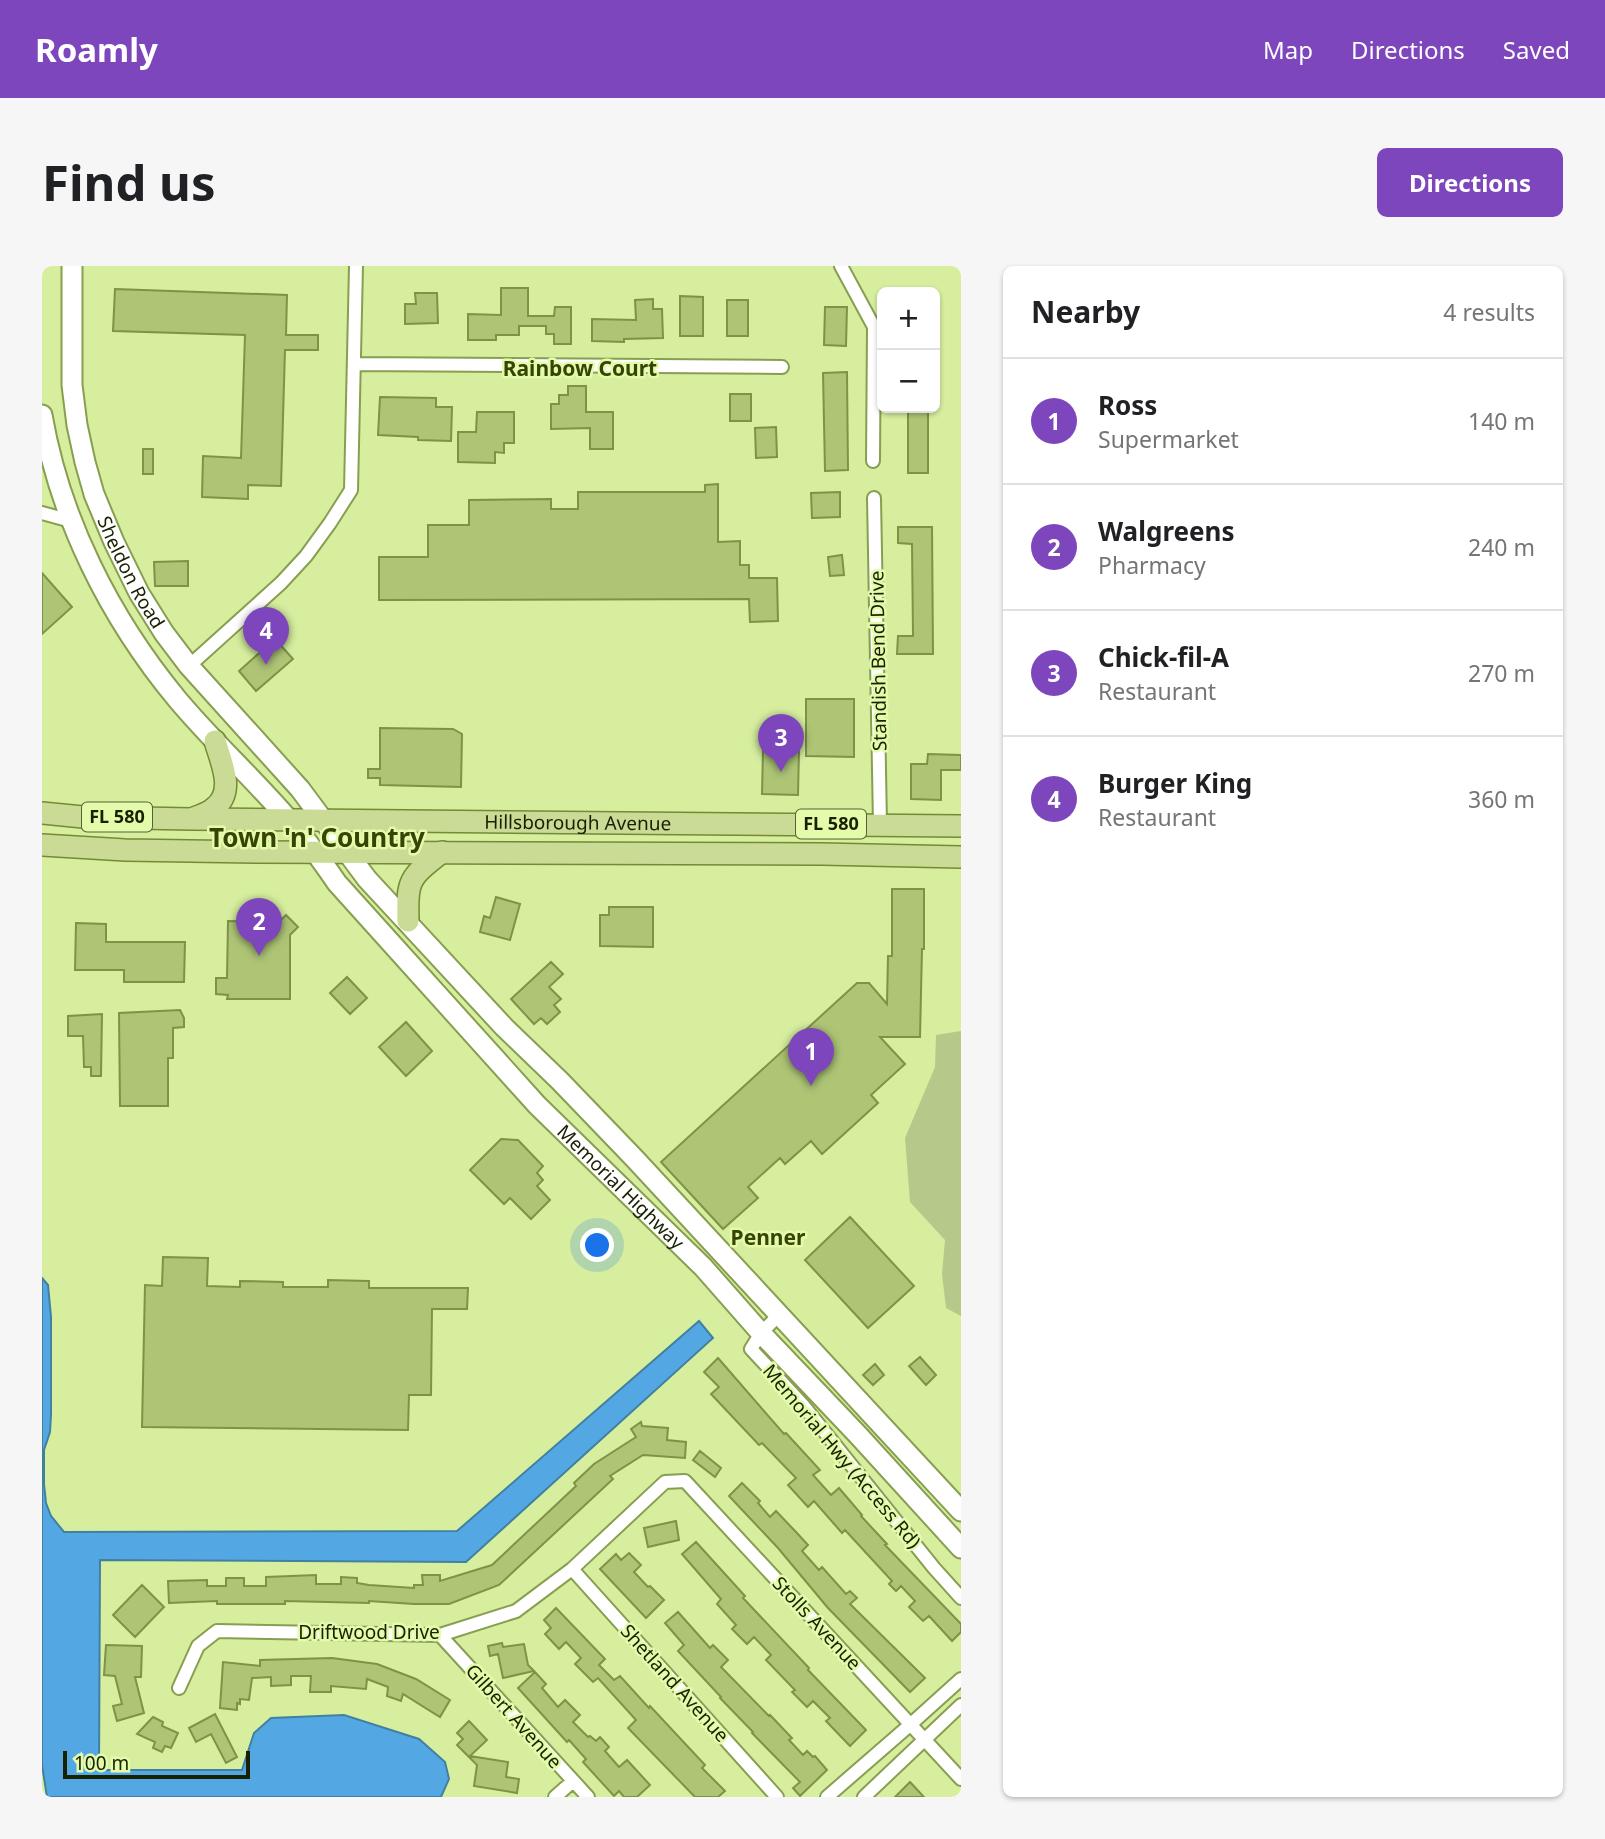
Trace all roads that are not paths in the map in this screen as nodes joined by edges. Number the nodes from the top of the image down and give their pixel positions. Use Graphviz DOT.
graph roads {
  1 [pos="72,266"];
  2 [pos="356,266"];
  3 [pos="841,266"];
  4 [pos="354,364"];
  5 [pos="782,367"];
  6 [pos="42,415"];
  7 [pos="873,461"];
  8 [pos="47,463"];
  9 [pos="874,498"];
  10 [pos="42,513"];
  11 [pos="71,521"];
  12 [pos="189,666"];
  13 [pos="215,741"];
  14 [pos="42,813"];
  15 [pos="192,819"];
  16 [pos="289,820"];
  17 [pos="323,820"];
  18 [pos="701,822"];
  19 [pos="880,824"];
  20 [pos="958,826"];
  21 [pos="42,845"];
  22 [pos="442,852"];
  23 [pos="316,853"];
  24 [pos="348,853"];
  25 [pos="701,854"];
  26 [pos="821,854"];
  27 [pos="961,857"];
  28 [pos="408,921"];
  29 [pos="635,1159"];
  30 [pos="609,1175"];
  31 [pos="779,1315"];
  32 [pos="761,1333"];
  33 [pos="665,1482"];
  34 [pos="961,1511"];
  35 [pos="958,1538"];
  36 [pos="572,1569"];
  37 [pos="961,1598"];
  38 [pos="440,1635"];
  39 [pos="961,1679"];
  40 [pos="179,1688"];
  41 [pos="961,1705"];
  42 [pos="911,1724"];
  43 [pos="925,1740"];
  44 [pos="961,1779"];
  45 [pos="573,1781"];
  46 [pos="555,1797"];
  47 [pos="588,1797"];
  48 [pos="777,1797"];
  49 [pos="827,1797"];
  50 [pos="864,1797"];
  1 -- 12 [label="main road, Sheldon Road"];
  2 -- 4 [label="street"];
  3 -- 7 [label="street"];
  4 -- 5 [label="street"];
  4 -- 12 [label="street"];
  6 -- 8 [label="main road, Sheldon Road"];
  8 -- 11 [label="main road, Sheldon Road"];
  9 -- 19 [label="street, Standish Bend Drive"];
  10 -- 11 [label="street"];
  11 -- 13 [label="main road, Sheldon Road"];
  12 -- 17 [label="main road, Sheldon Road"];
  13 -- 15 [label="main road"];
  13 -- 16 [label="main road, Sheldon Road"];
  14 -- 15 [label="main road, FL 580"];
  15 -- 16 [label="main road, Hillsborough Avenue / FL 580"];
  16 -- 17 [label="main road, Hillsborough Avenue / FL 580"];
  16 -- 23 [label="main road, Memorial Highway"];
  17 -- 18 [label="main road, Hillsborough Avenue / FL 580"];
  17 -- 24 [label="main road, Memorial Highway"];
  18 -- 19 [label="main road, Hillsborough Avenue / FL 580"];
  18 -- 25 [label="main road"];
  19 -- 20 [label="main road, Hillsborough Avenue / FL 580"];
  20 -- 26 [label="main road"];
  21 -- 23 [label="main road, FL 580"];
  22 -- 24 [label="main road, Hillsborough Avenue / FL 580"];
  22 -- 25 [label="main road, Hillsborough Avenue / FL 580"];
  22 -- 28 [label="main road"];
  23 -- 24 [label="main road, Hillsborough Avenue / FL 580"];
  23 -- 30 [label="main road, Memorial Highway"];
  24 -- 28 [label="main road, Memorial Highway"];
  25 -- 26 [label="main road, Hillsborough Avenue / FL 580"];
  26 -- 27 [label="main road, Hillsborough Avenue / FL 580"];
  28 -- 29 [label="main road, Memorial Highway"];
  29 -- 30 [label="main road"];
  29 -- 31 [label="main road, Memorial Highway"];
  30 -- 32 [label="main road, Memorial Highway"];
  31 -- 32 [label="street"];
  31 -- 34 [label="main road, Memorial Highway"];
  32 -- 35 [label="main road, Memorial Highway"];
  32 -- 37 [label="street, Memorial Hwy (Access Rd)"];
  33 -- 36 [label="street, Driftwood Drive"];
  33 -- 42 [label="street, Stolls Avenue"];
  36 -- 38 [label="street, Driftwood Drive"];
  36 -- 48 [label="street, Shetland Avenue"];
  38 -- 40 [label="street, Driftwood Drive"];
  38 -- 45 [label="street, Gilbert Avenue"];
  39 -- 42 [label="street"];
  41 -- 43 [label="street"];
  42 -- 43 [label="street, Stolls Avenue"];
  42 -- 49 [label="street"];
  43 -- 44 [label="street, Stolls Avenue"];
  43 -- 50 [label="street"];
  45 -- 46 [label="street"];
  45 -- 47 [label="street, Gilbert Avenue"];
}
